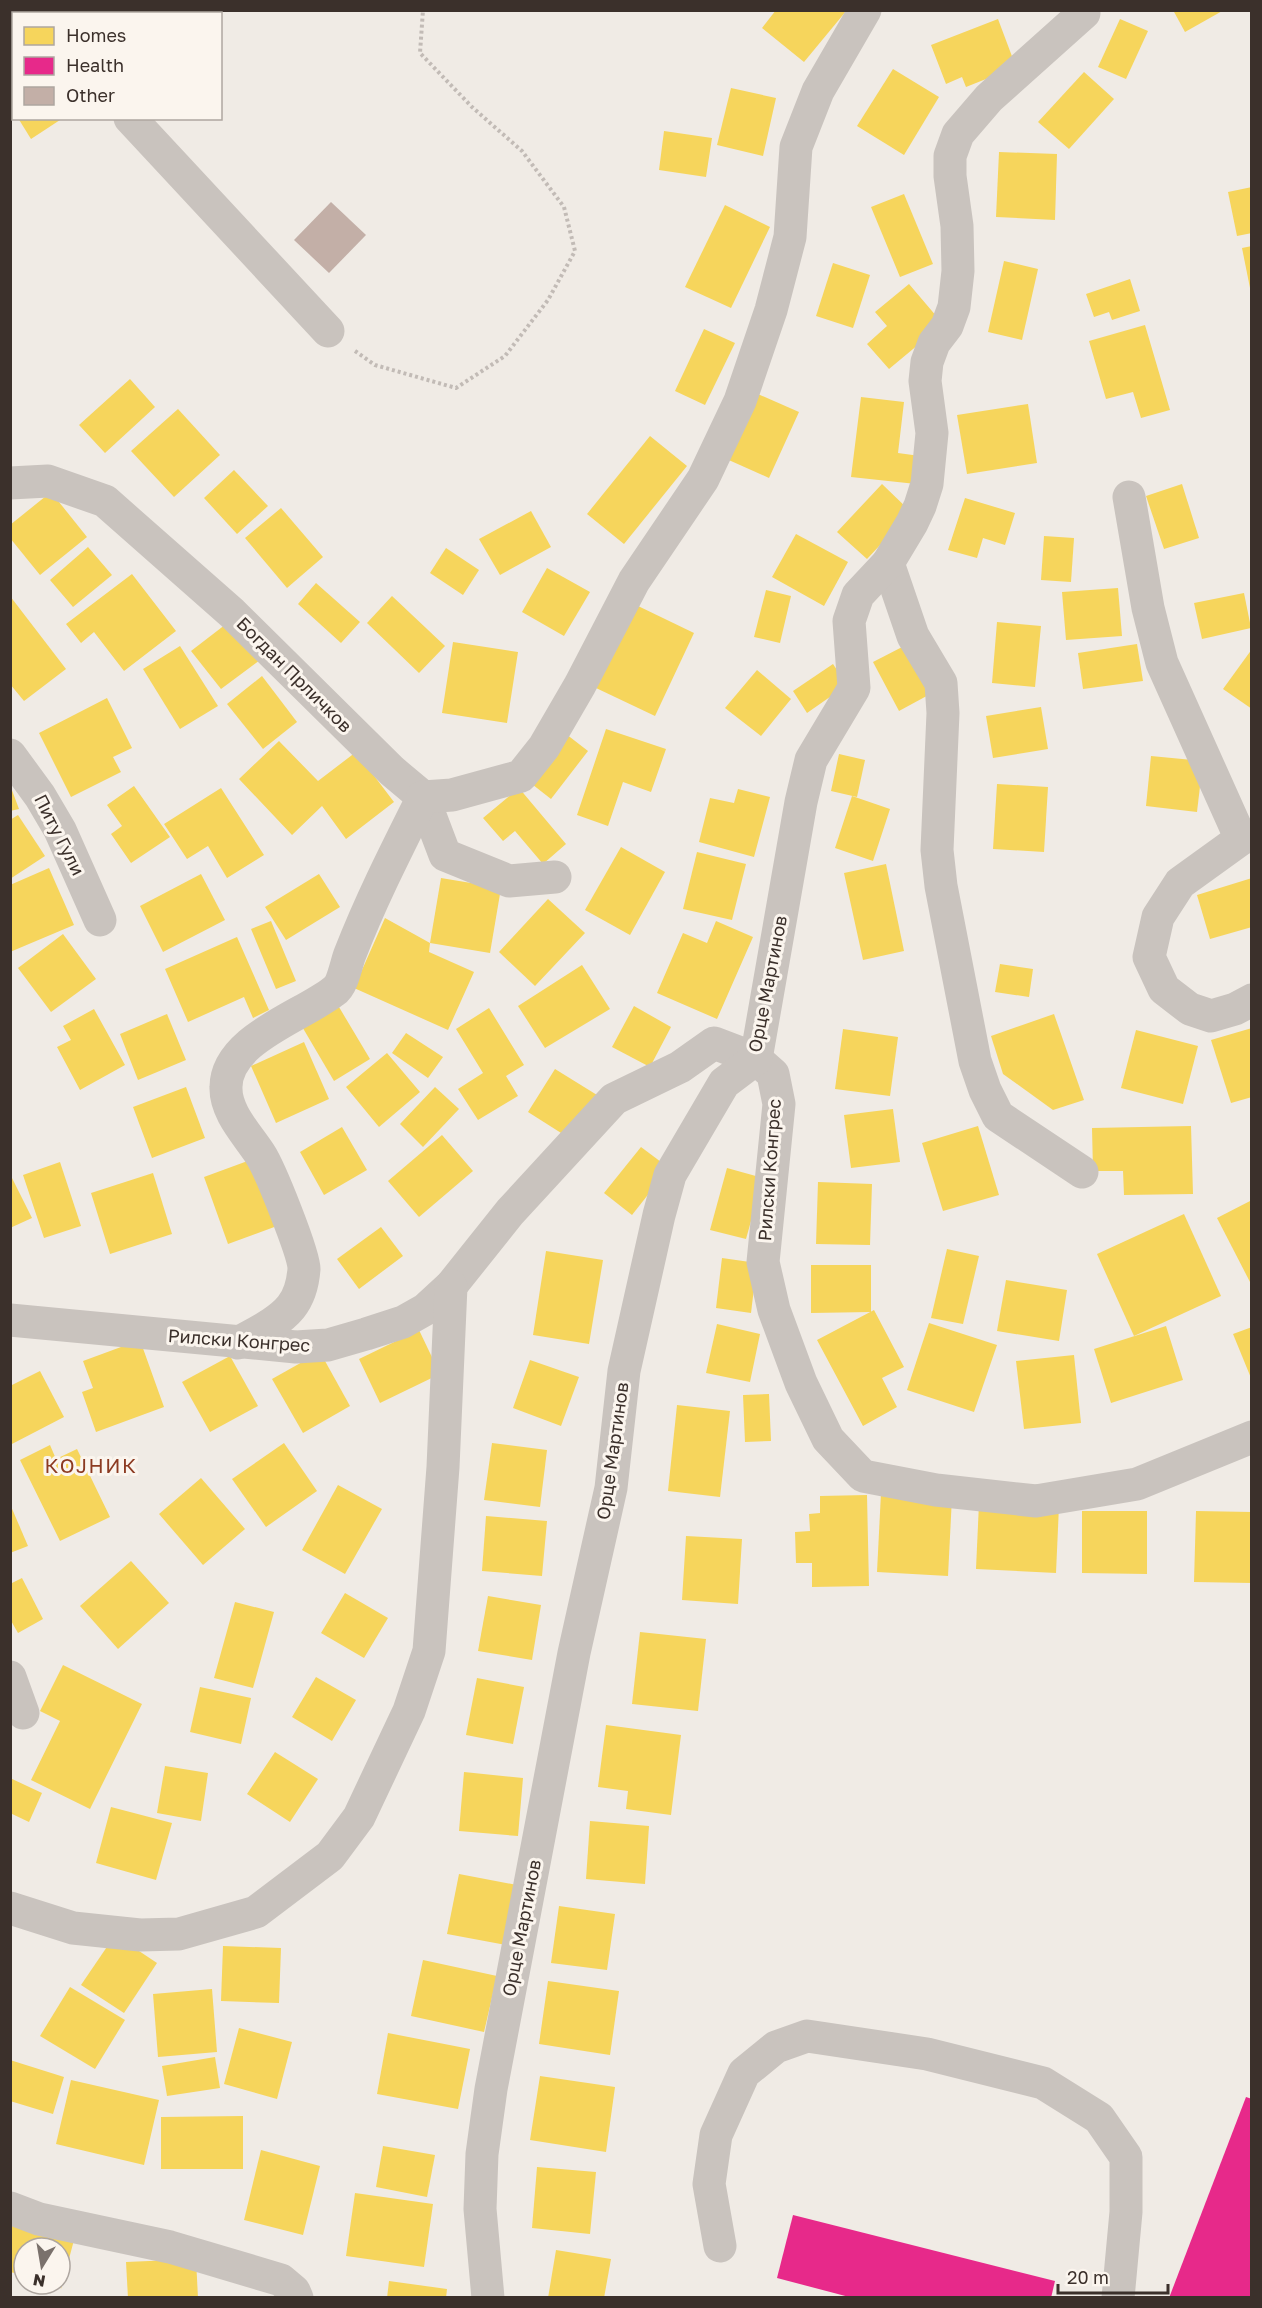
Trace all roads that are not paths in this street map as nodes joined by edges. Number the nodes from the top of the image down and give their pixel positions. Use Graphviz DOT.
graph roads {
  1 [pos="865,10"];
  2 [pos="1084,13"];
  3 [pos="132,120"];
  4 [pos="328,331"];
  5 [pos="10,483"];
  6 [pos="1129,497"];
  7 [pos="888,563"];
  8 [pos="10,755"];
  9 [pos="423,797"];
  10 [pos="1246,837"];
  11 [pos="555,877"];
  12 [pos="100,920"];
  13 [pos="1251,1000"];
  14 [pos="756,1059"];
  15 [pos="1082,1172"];
  16 [pos="450,1286"];
  17 [pos="10,1320"];
  18 [pos="238,1343"];
  19 [pos="1251,1437"];
  20 [pos="10,1677"];
  21 [pos="23,1713"];
  22 [pos="10,1908"];
  23 [pos="10,2208"];
  24 [pos="720,2246"];
  25 [pos="297,2298"];
  26 [pos="488,2298"];
  27 [pos="1118,2298"];
  1 -- 9 [label="street"];
  2 -- 7 [label="street, Орце Мартинов"];
  3 -- 4 [label="street"];
  5 -- 9 [label="street, Богдан Прличков"];
  6 -- 10 [label="street"];
  7 -- 14 [label="street, Орце Мартинов"];
  7 -- 15 [label="street"];
  8 -- 12 [label="street, Питу Гули"];
  9 -- 11 [label="street, Богдан Прличков"];
  9 -- 18 [label="street"];
  10 -- 13 [label="street"];
  14 -- 16 [label="street, Рилски Конгрес"];
  14 -- 19 [label="street, Рилски Конгрес"];
  14 -- 26 [label="street, Орце Мартинов"];
  16 -- 18 [label="street, Рилски Конгрес"];
  16 -- 22 [label="street"];
  17 -- 18 [label="street, Рилски Конгрес"];
  20 -- 21 [label="street"];
  23 -- 25 [label="street"];
  24 -- 27 [label="street"];
}
